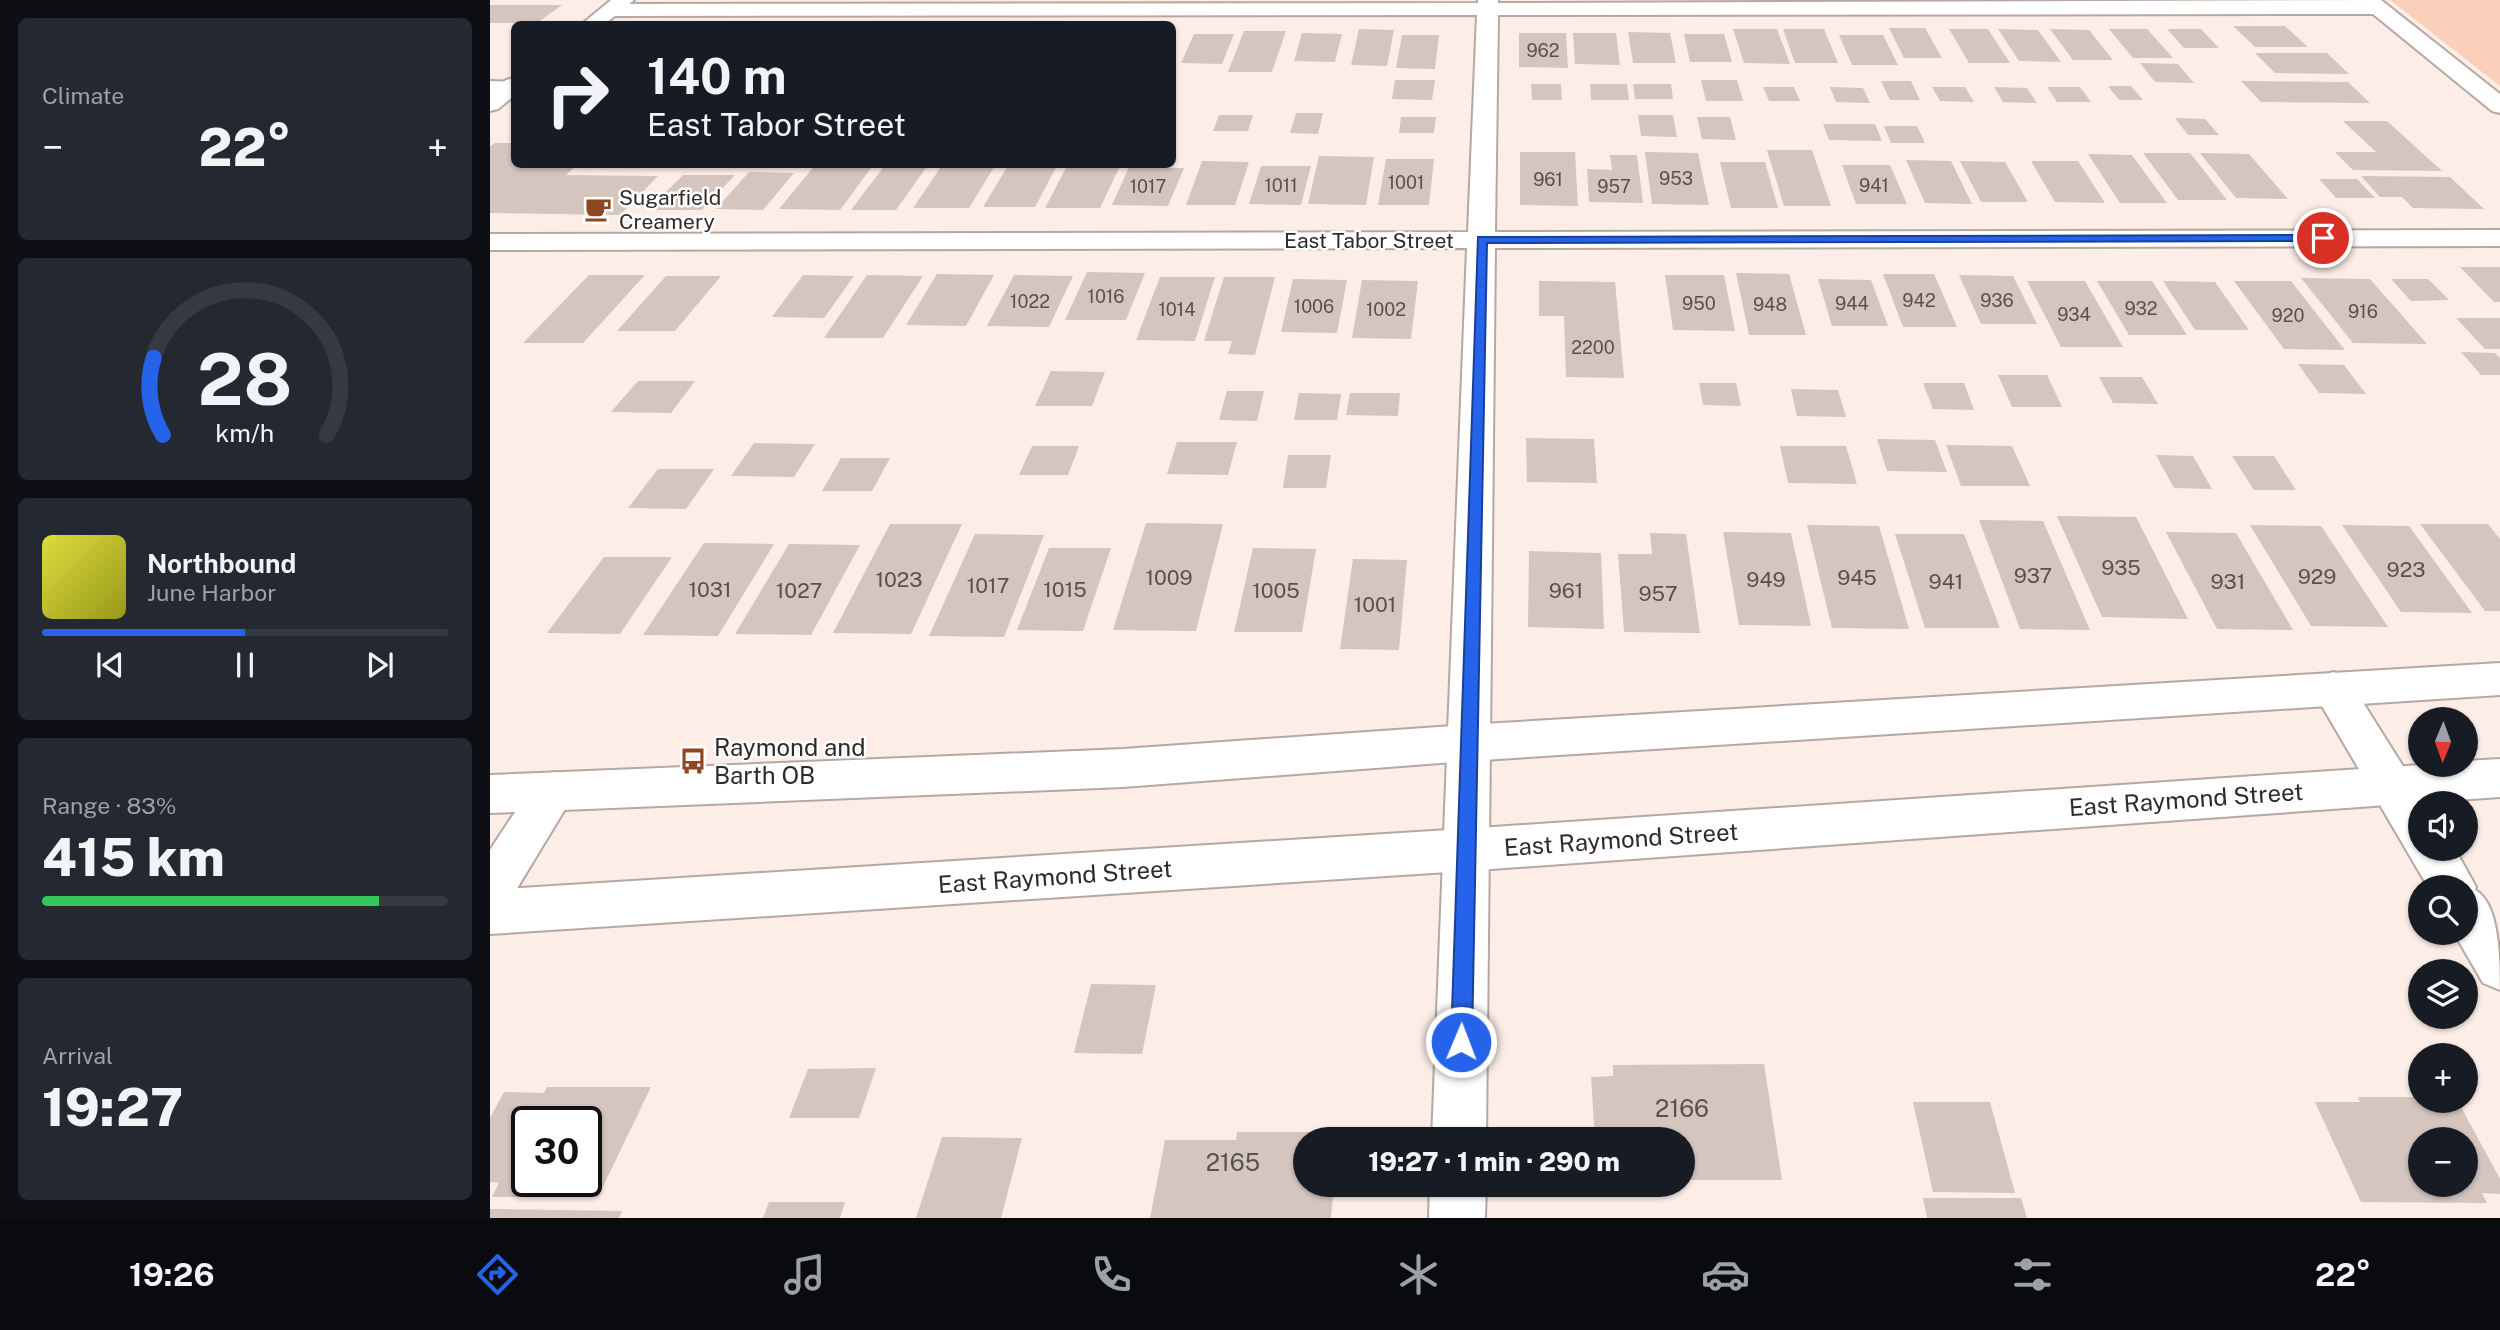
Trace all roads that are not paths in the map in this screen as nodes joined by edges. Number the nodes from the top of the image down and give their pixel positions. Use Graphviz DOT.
graph roads {
  1 [pos="2373,4"];
  2 [pos="618,5"];
  3 [pos="1488,5"];
  4 [pos="597,21"];
  5 [pos="505,87"];
  6 [pos="490,104"];
  7 [pos="2500,106"];
  8 [pos="2500,238"];
  9 [pos="1482,240"];
  10 [pos="490,242"];
  11 [pos="2500,679"];
  12 [pos="2333,689"];
  13 [pos="1467,743"];
  14 [pos="2500,778"];
  15 [pos="2392,785"];
  16 [pos="554,791"];
  17 [pos="490,794"];
  18 [pos="2408,812"];
  19 [pos="1464,850"];
  20 [pos="490,890"];
  21 [pos="490,912"];
  22 [pos="2478,929"];
  23 [pos="2500,966"];
  24 [pos="1459,1127"];
  25 [pos="1458,1197"];
  26 [pos="1457,1218"];
  1 -- 3 [label="street"];
  1 -- 7 [label="street"];
  2 -- 3 [label="street"];
  2 -- 4 [label="street"];
  3 -- 9 [label="street"];
  5 -- 6 [label="street"];
  8 -- 9 [label="street, East Tabor Street"];
  9 -- 10 [label="street, East Tabor Street"];
  9 -- 13 [label="street"];
  11 -- 12 [label="street"];
  12 -- 13 [label="street"];
  12 -- 15 [label="street"];
  13 -- 16 [label="street"];
  13 -- 19 [label="street"];
  14 -- 15 [label="street, East Raymond Street"];
  15 -- 18 [label="street"];
  15 -- 19 [label="street, East Raymond Street"];
  16 -- 17 [label="street"];
  16 -- 20 [label="street"];
  19 -- 21 [label="street, East Raymond Street"];
  19 -- 24 [label="street"];
  22 -- 23 [label="street"];
  25 -- 26 [label="street"];
}
